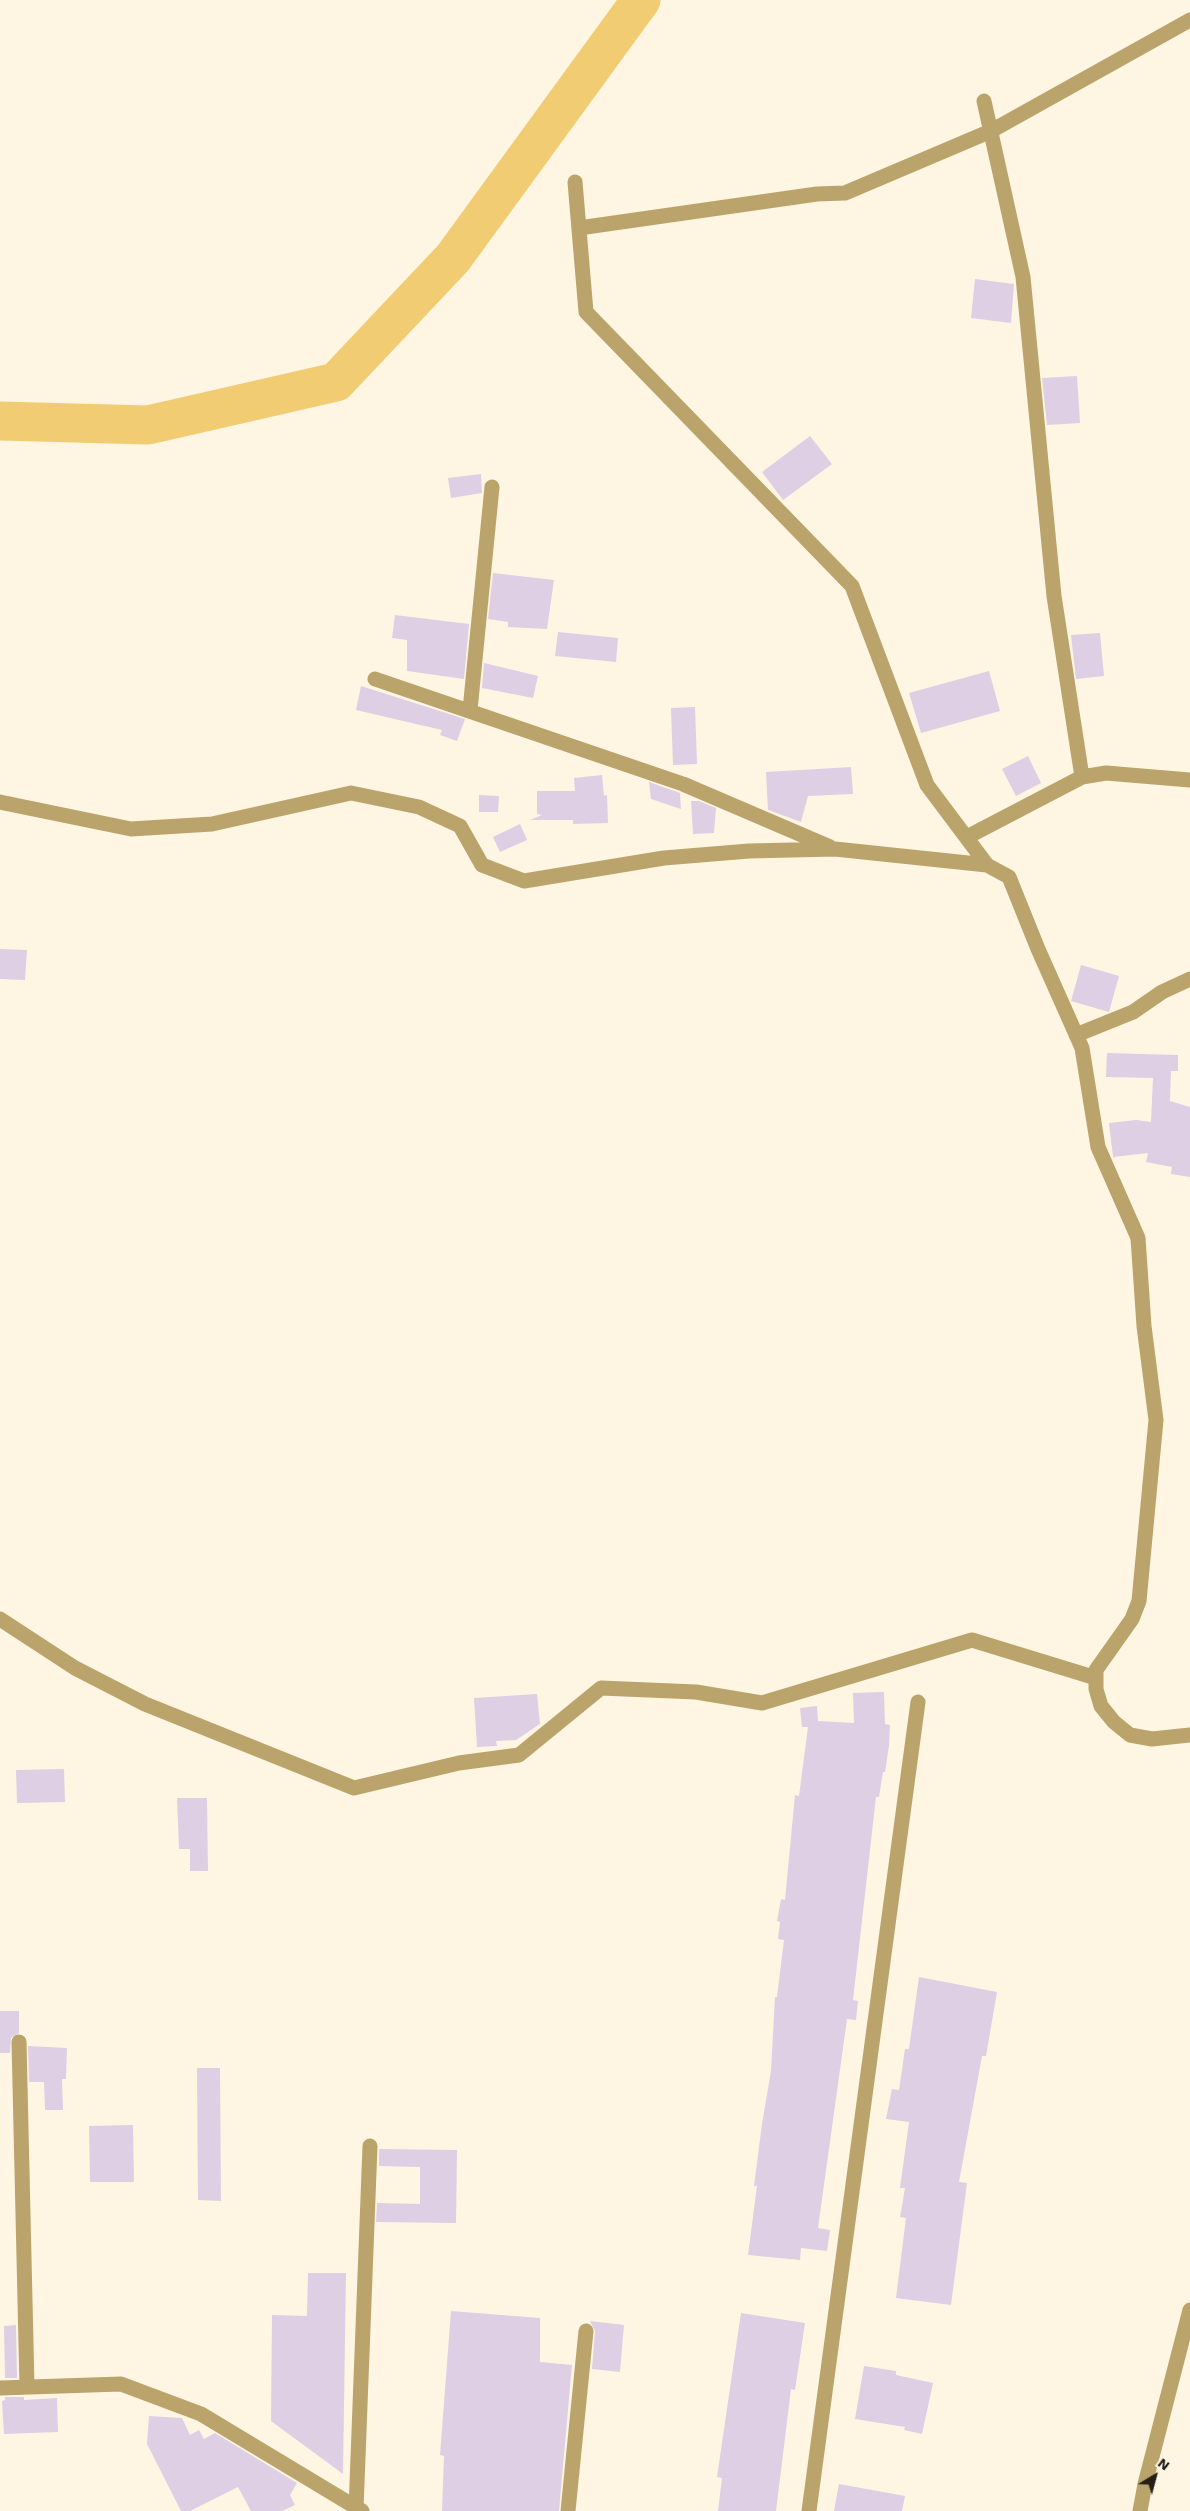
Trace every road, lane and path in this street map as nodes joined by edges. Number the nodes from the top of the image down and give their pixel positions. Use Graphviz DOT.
graph roads {
  1 [pos="1190,20"];
  2 [pos="984,101"];
  3 [pos="991,131"];
  4 [pos="575,182"];
  5 [pos="579,228"];
  6 [pos="492,487"];
  7 [pos="375,679"];
  8 [pos="470,710"];
  9 [pos="1082,777"];
  10 [pos="1190,780"];
  11 [pos="0,802"];
  12 [pos="967,837"];
  13 [pos="835,849"];
  14 [pos="987,865"];
  15 [pos="1190,980"];
  16 [pos="1076,1035"];
  17 [pos="0,1619"];
  18 [pos="1096,1678"];
  19 [pos="918,1702"];
  20 [pos="1190,1735"];
  21 [pos="20,2042"];
  22 [pos="370,2146"];
  23 [pos="1190,2310"];
  24 [pos="586,2331"];
  25 [pos="27,2387"];
  26 [pos="0,2388"];
  27 [pos="359,2510"];
  28 [pos="568,2511"];
  29 [pos="809,2511"];
  30 [pos="1140,2511"];
  1 -- 3 [label="street"];
  2 -- 3 [label="street"];
  3 -- 5 [label="street"];
  3 -- 9 [label="street"];
  4 -- 5 [label="street"];
  5 -- 12 [label="street"];
  6 -- 8 [label="street"];
  7 -- 8 [label="street"];
  8 -- 13 [label="street"];
  9 -- 10 [label="street"];
  9 -- 12 [label="street"];
  11 -- 13 [label="street"];
  12 -- 14 [label="street"];
  13 -- 14 [label="street"];
  14 -- 16 [label="street"];
  15 -- 16 [label="street"];
  16 -- 18 [label="street"];
  17 -- 18 [label="street"];
  18 -- 20 [label="street"];
  19 -- 29 [label="street"];
  21 -- 25 [label="street"];
  22 -- 27 [label="street"];
  23 -- 30 [label="street"];
  24 -- 28 [label="street"];
  25 -- 26 [label="street"];
  25 -- 27 [label="street"];
}
